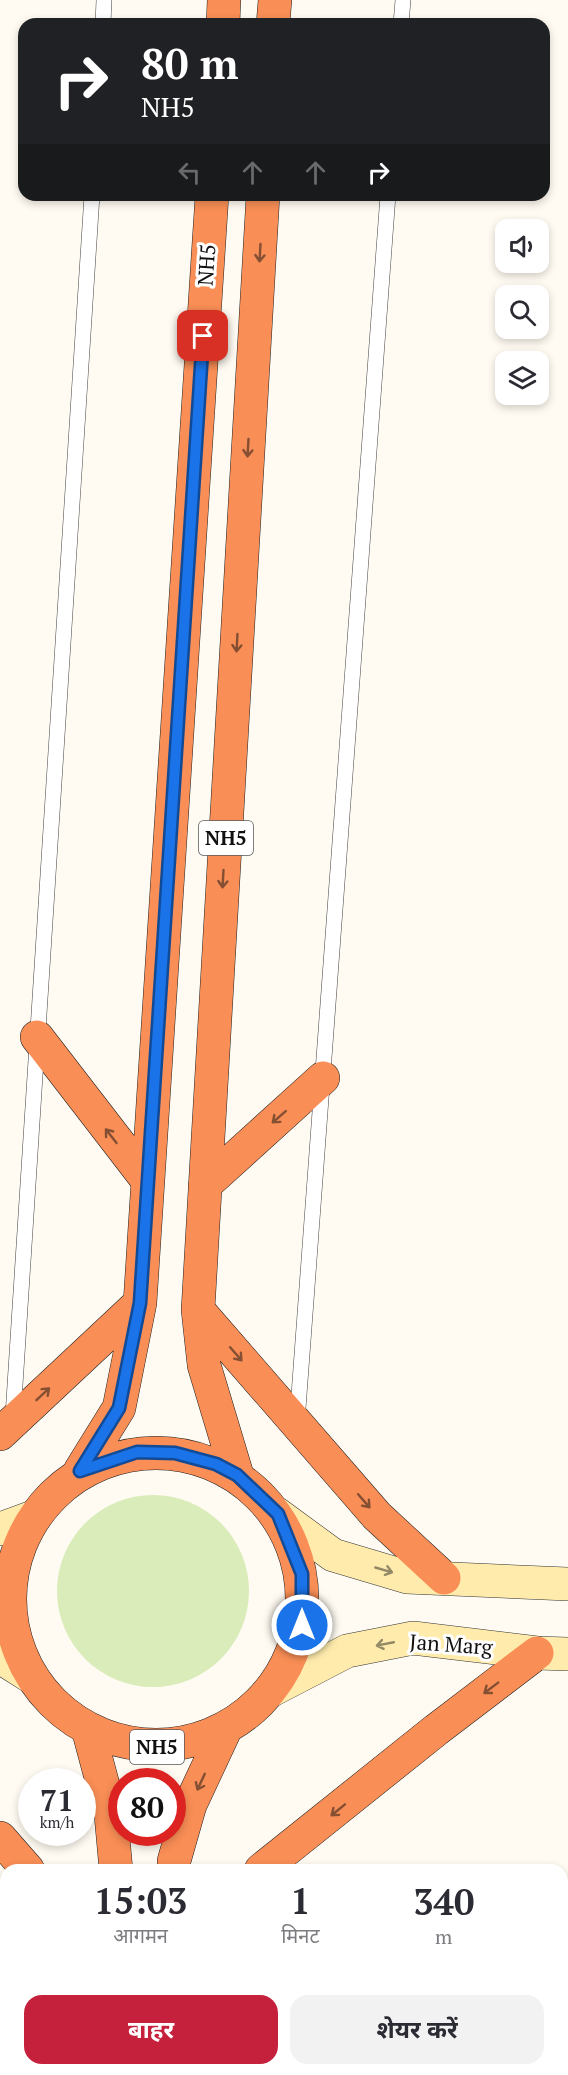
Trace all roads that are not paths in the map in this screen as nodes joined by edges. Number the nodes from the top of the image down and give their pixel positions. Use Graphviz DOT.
graph roads {
  1 [pos="104,0"];
  2 [pos="225,0"];
  3 [pos="275,0"];
  4 [pos="403,0"];
  5 [pos="103,18"];
  6 [pos="224,18"];
  7 [pos="274,18"];
  8 [pos="402,18"];
  9 [pos="92,201"];
  10 [pos="212,201"];
  11 [pos="263,201"];
  12 [pos="388,201"];
  13 [pos="37,1038"];
  14 [pos="323,1078"];
  15 [pos="148,1181"];
  16 [pos="205,1185"];
  17 [pos="140,1303"];
  18 [pos="198,1310"];
  19 [pos="297,1424"];
  20 [pos="6,1428"];
  21 [pos="80,1471"];
  22 [pos="237,1475"];
  23 [pos="278,1514"];
  24 [pos="33,1517"];
  25 [pos="0,1529"];
  26 [pos="444,1578"];
  27 [pos="568,1584"];
  28 [pos="553,1653"];
  29 [pos="0,1657"];
  30 [pos="33,1678"];
  31 [pos="272,1690"];
  32 [pos="226,1728"];
  33 [pos="88,1729"];
  34 [pos="0,1838"];
  35 [pos="23,1864"];
  36 [pos="115,1864"];
  37 [pos="174,1864"];
  38 [pos="276,1864"];
  1 -- 5 [label="lane"];
  2 -- 6 [label="highway"];
  3 -- 7 [label="highway"];
  4 -- 8 [label="lane"];
  9 -- 13 [label="lane"];
  10 -- 15 [label="highway, NH5 / NH5"];
  11 -- 16 [label="highway, NH5 / NH5, one-way"];
  12 -- 14 [label="lane"];
  15 -- 13 [label="highway, one-way"];
  13 -- 20 [label="lane"];
  14 -- 16 [label="highway, one-way"];
  14 -- 19 [label="lane"];
  15 -- 17 [label="highway, NH5 / NH5"];
  16 -- 18 [label="highway, NH5 / NH5"];
  20 -- 17 [label="highway, one-way"];
  17 -- 21 [label="highway, NH5 / NH5"];
  18 -- 19 [label="highway, one-way"];
  18 -- 22 [label="highway, NH5 / NH5"];
  19 -- 26 [label="highway, one-way"];
  21 -- 22 [label="highway, NH5"];
  21 -- 24 [label="highway, NH5"];
  22 -- 23 [label="highway, NH5"];
  23 -- 26 [label="main road, one-way"];
  23 -- 31 [label="highway, NH5"];
  24 -- 25 [label="main road"];
  24 -- 30 [label="highway, NH5"];
  26 -- 27 [label="main road"];
  28 -- 31 [label="main road, Jan Marg, one-way"];
  28 -- 38 [label="highway, one-way"];
  29 -- 30 [label="main road"];
  30 -- 33 [label="highway, NH5"];
  31 -- 32 [label="highway, NH5"];
  32 -- 33 [label="highway, NH5"];
  32 -- 37 [label="highway, NH5, one-way"];
  33 -- 36 [label="highway, NH5 / NH5"];
  34 -- 35 [label="highway"];
}
